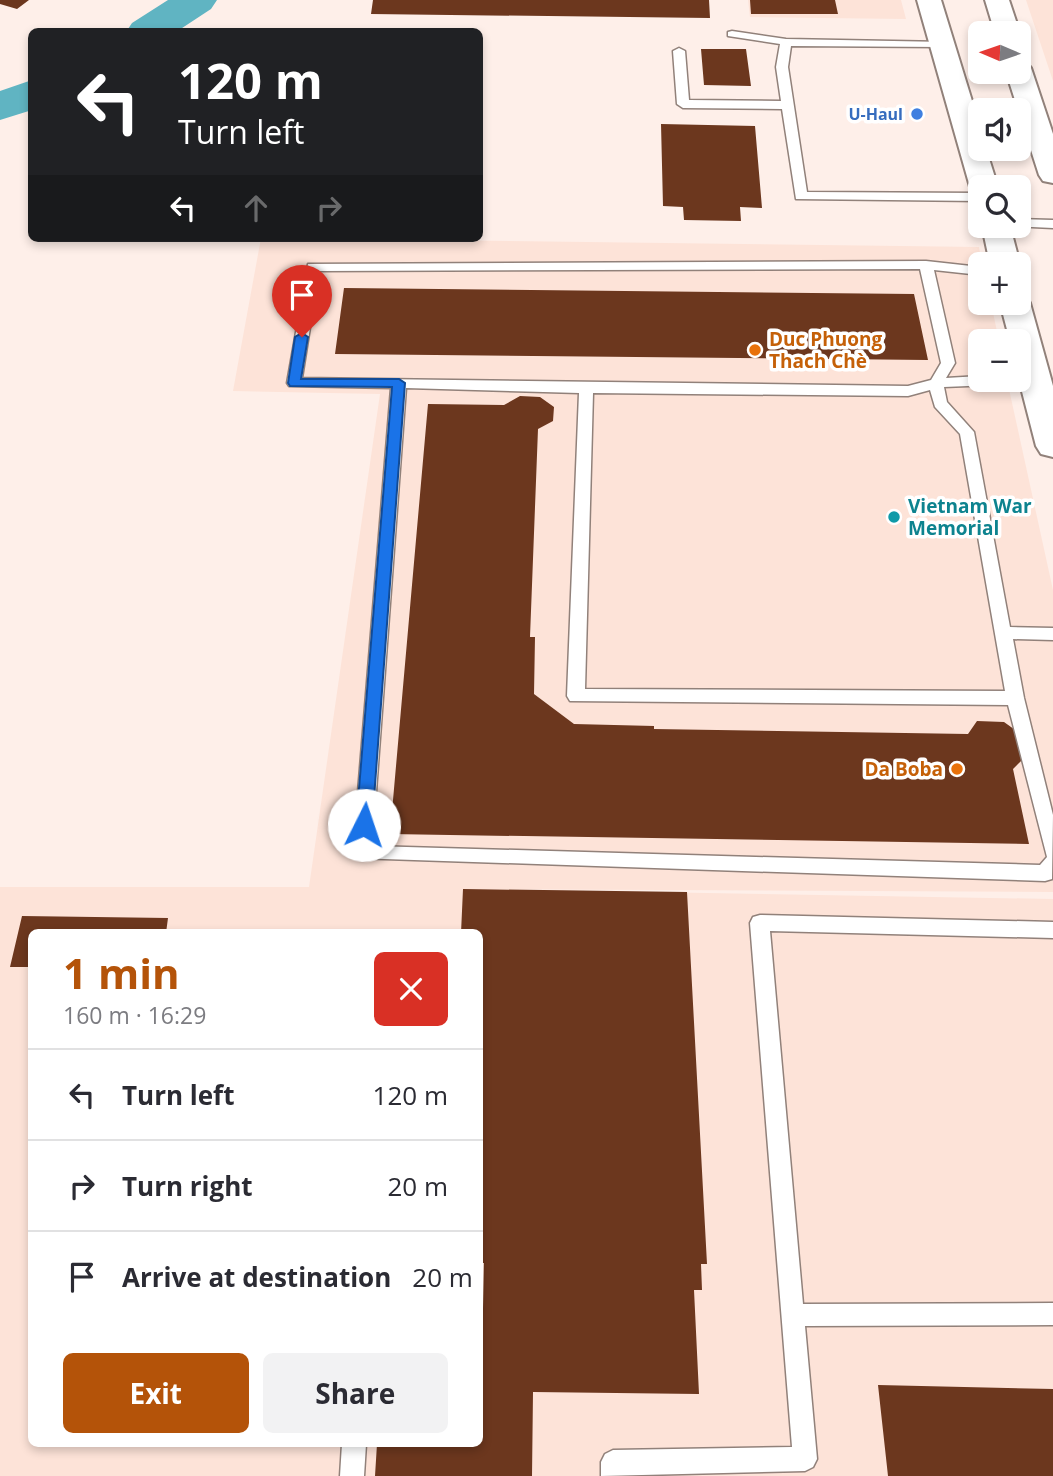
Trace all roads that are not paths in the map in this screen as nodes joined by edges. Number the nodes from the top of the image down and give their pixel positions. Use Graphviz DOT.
graph roads {
  1 [pos="929,0"];
  2 [pos="997,0"];
  3 [pos="1003,21"];
  4 [pos="732,34"];
  5 [pos="786,42"];
  6 [pos="942,44"];
  7 [pos="679,51"];
  8 [pos="1023,84"];
  9 [pos="788,105"];
  10 [pos="980,175"];
  11 [pos="1053,175"];
  12 [pos="968,197"];
  13 [pos="1031,223"];
  14 [pos="1053,224"];
  15 [pos="926,265"];
  16 [pos="968,270"];
  17 [pos="968,381"];
  18 [pos="399,383"];
  19 [pos="936,383"];
  20 [pos="586,388"];
  21 [pos="1031,388"];
  22 [pos="1053,446"];
  23 [pos="1002,632"];
  24 [pos="1053,634"];
  25 [pos="1015,698"];
  26 [pos="1053,852"];
  27 [pos="1053,863"];
  28 [pos="1053,930"];
  29 [pos="1053,1314"];
  30 [pos="794,1315"];
  31 [pos="354,1447"];
  32 [pos="754,1469"];
  33 [pos="352,1476"];
  34 [pos="613,1476"];
  1 -- 6 [label="main road"];
  2 -- 3 [label="main road"];
  4 -- 5 [label="lane"];
  5 -- 6 [label="lane"];
  5 -- 9 [label="lane"];
  6 -- 10 [label="main road"];
  7 -- 9 [label="lane"];
  8 -- 11 [label="main road"];
  9 -- 12 [label="lane"];
  13 -- 14 [label="lane"];
  15 -- 16 [label="lane"];
  15 -- 18 [label="lane"];
  15 -- 19 [label="lane"];
  17 -- 19 [label="lane"];
  18 -- 20 [label="lane"];
  18 -- 27 [label="lane"];
  19 -- 20 [label="lane"];
  19 -- 23 [label="lane"];
  20 -- 25 [label="lane"];
  21 -- 22 [label="main road"];
  23 -- 24 [label="lane"];
  23 -- 25 [label="lane"];
  25 -- 26 [label="lane"];
  28 -- 30 [label="lane"];
  29 -- 30 [label="lane"];
  30 -- 32 [label="lane"];
  31 -- 33 [label="lane"];
  32 -- 34 [label="lane"];
}
